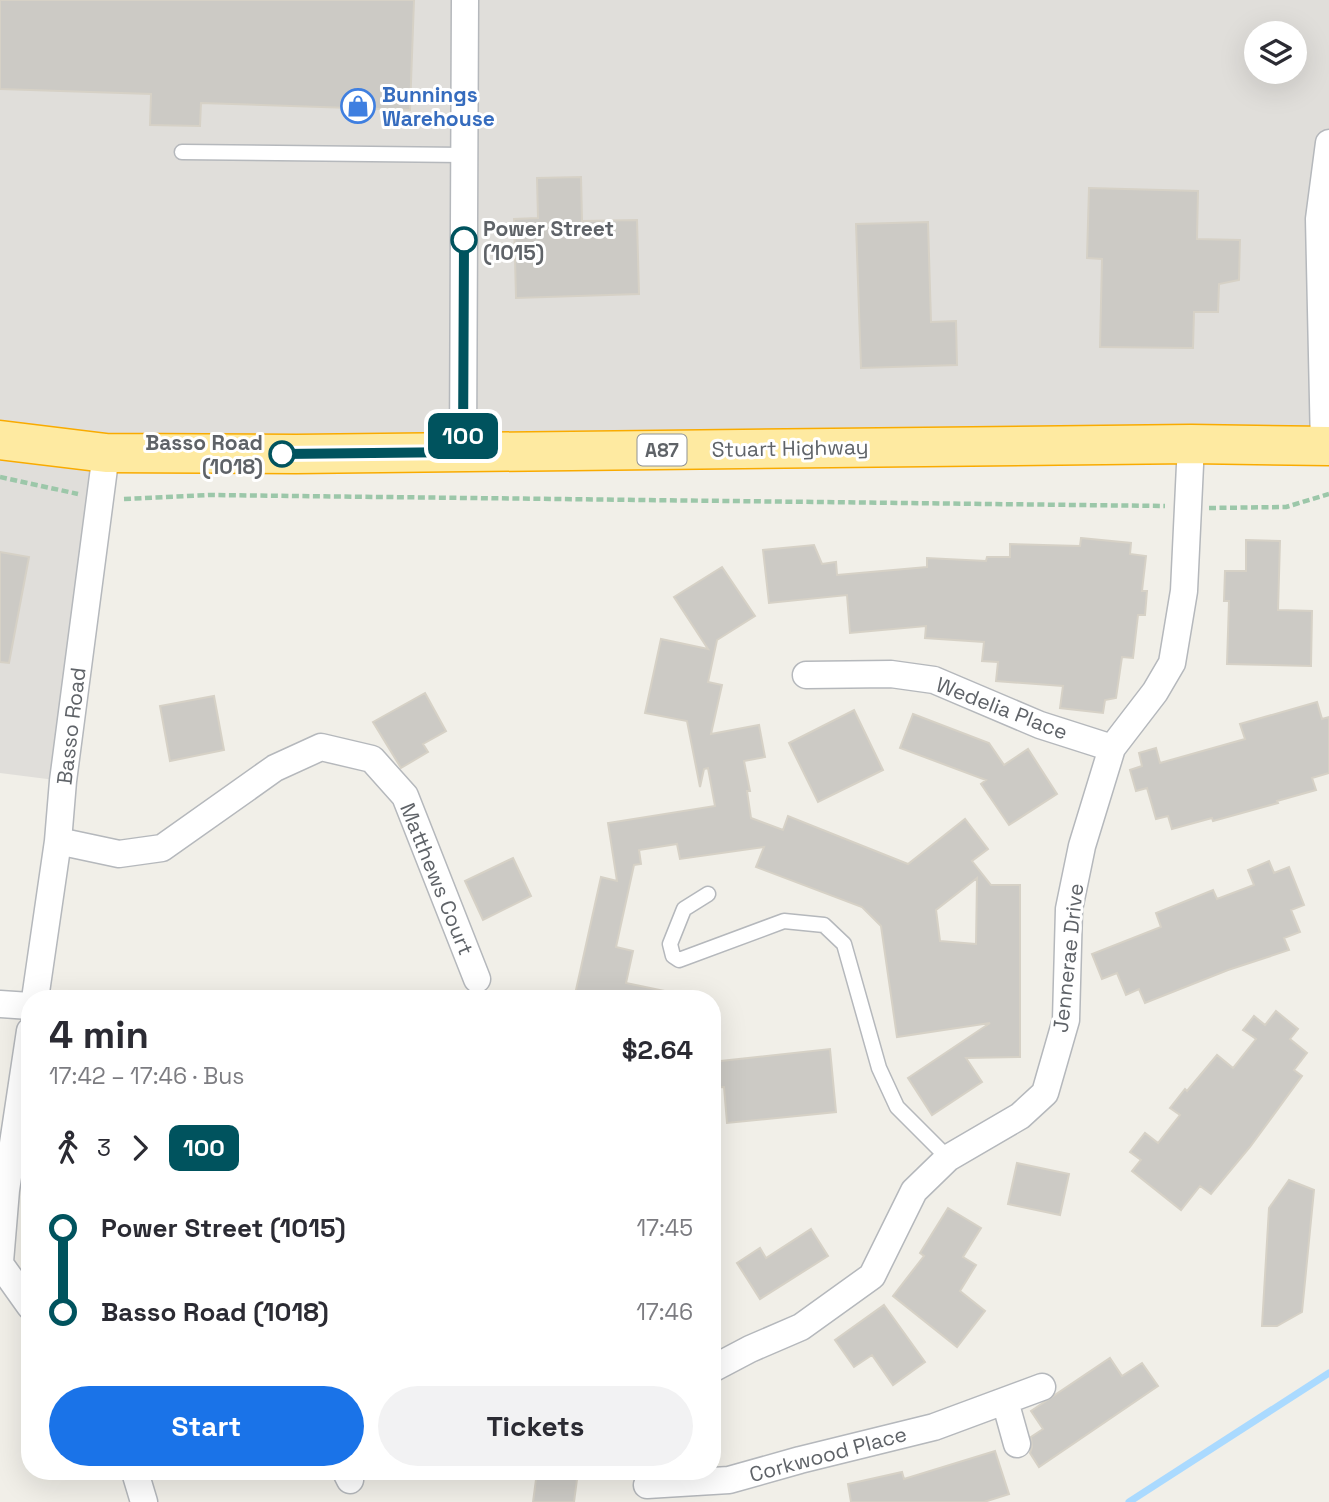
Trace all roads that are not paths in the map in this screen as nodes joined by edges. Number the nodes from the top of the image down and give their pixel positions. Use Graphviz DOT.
graph roads {
  1 [pos="465,0"];
  2 [pos="1329,143"];
  3 [pos="182,152"];
  4 [pos="464,155"];
  5 [pos="1324,219"];
  6 [pos="0,440"];
  7 [pos="1191,444"];
  8 [pos="1326,446"];
  9 [pos="463,452"];
  10 [pos="106,453"];
  11 [pos="806,675"];
  12 [pos="1112,748"];
  13 [pos="58,841"];
  14 [pos="708,894"];
  15 [pos="477,979"];
  16 [pos="36,990"];
  17 [pos="0,1004"];
  18 [pos="21,1005"];
  19 [pos="21,1141"];
  20 [pos="947,1158"];
  21 [pos="0,1263"];
  22 [pos="21,1293"];
  23 [pos="721,1364"];
  24 [pos="1042,1387"];
  25 [pos="1005,1401"];
  26 [pos="1017,1444"];
  27 [pos="137,1480"];
  28 [pos="647,1486"];
  29 [pos="144,1502"];
  1 -- 4 [label="street"];
  2 -- 5 [label="street"];
  3 -- 4 [label="lane"];
  4 -- 9 [label="street"];
  5 -- 8 [label="street"];
  6 -- 10 [label="highway, Stuart Highway / A87"];
  7 -- 8 [label="highway, Stuart Highway / A87"];
  7 -- 9 [label="highway, Stuart Highway / A87"];
  7 -- 12 [label="street, Jennerae Drive"];
  9 -- 10 [label="highway, Stuart Highway / A87"];
  10 -- 13 [label="street, Basso Road"];
  11 -- 12 [label="street, Wedelia Place"];
  12 -- 20 [label="street, Jennerae Drive"];
  13 -- 15 [label="street, Matthews Court"];
  13 -- 16 [label="street, Basso Road"];
  14 -- 20 [label="lane"];
  17 -- 18 [label="street"];
  19 -- 21 [label="street"];
  20 -- 23 [label="street, Jennerae Drive"];
  21 -- 22 [label="street"];
  24 -- 25 [label="street, Corkwood Place"];
  25 -- 26 [label="street"];
  25 -- 28 [label="street, Corkwood Place"];
  27 -- 29 [label="street"];
}
